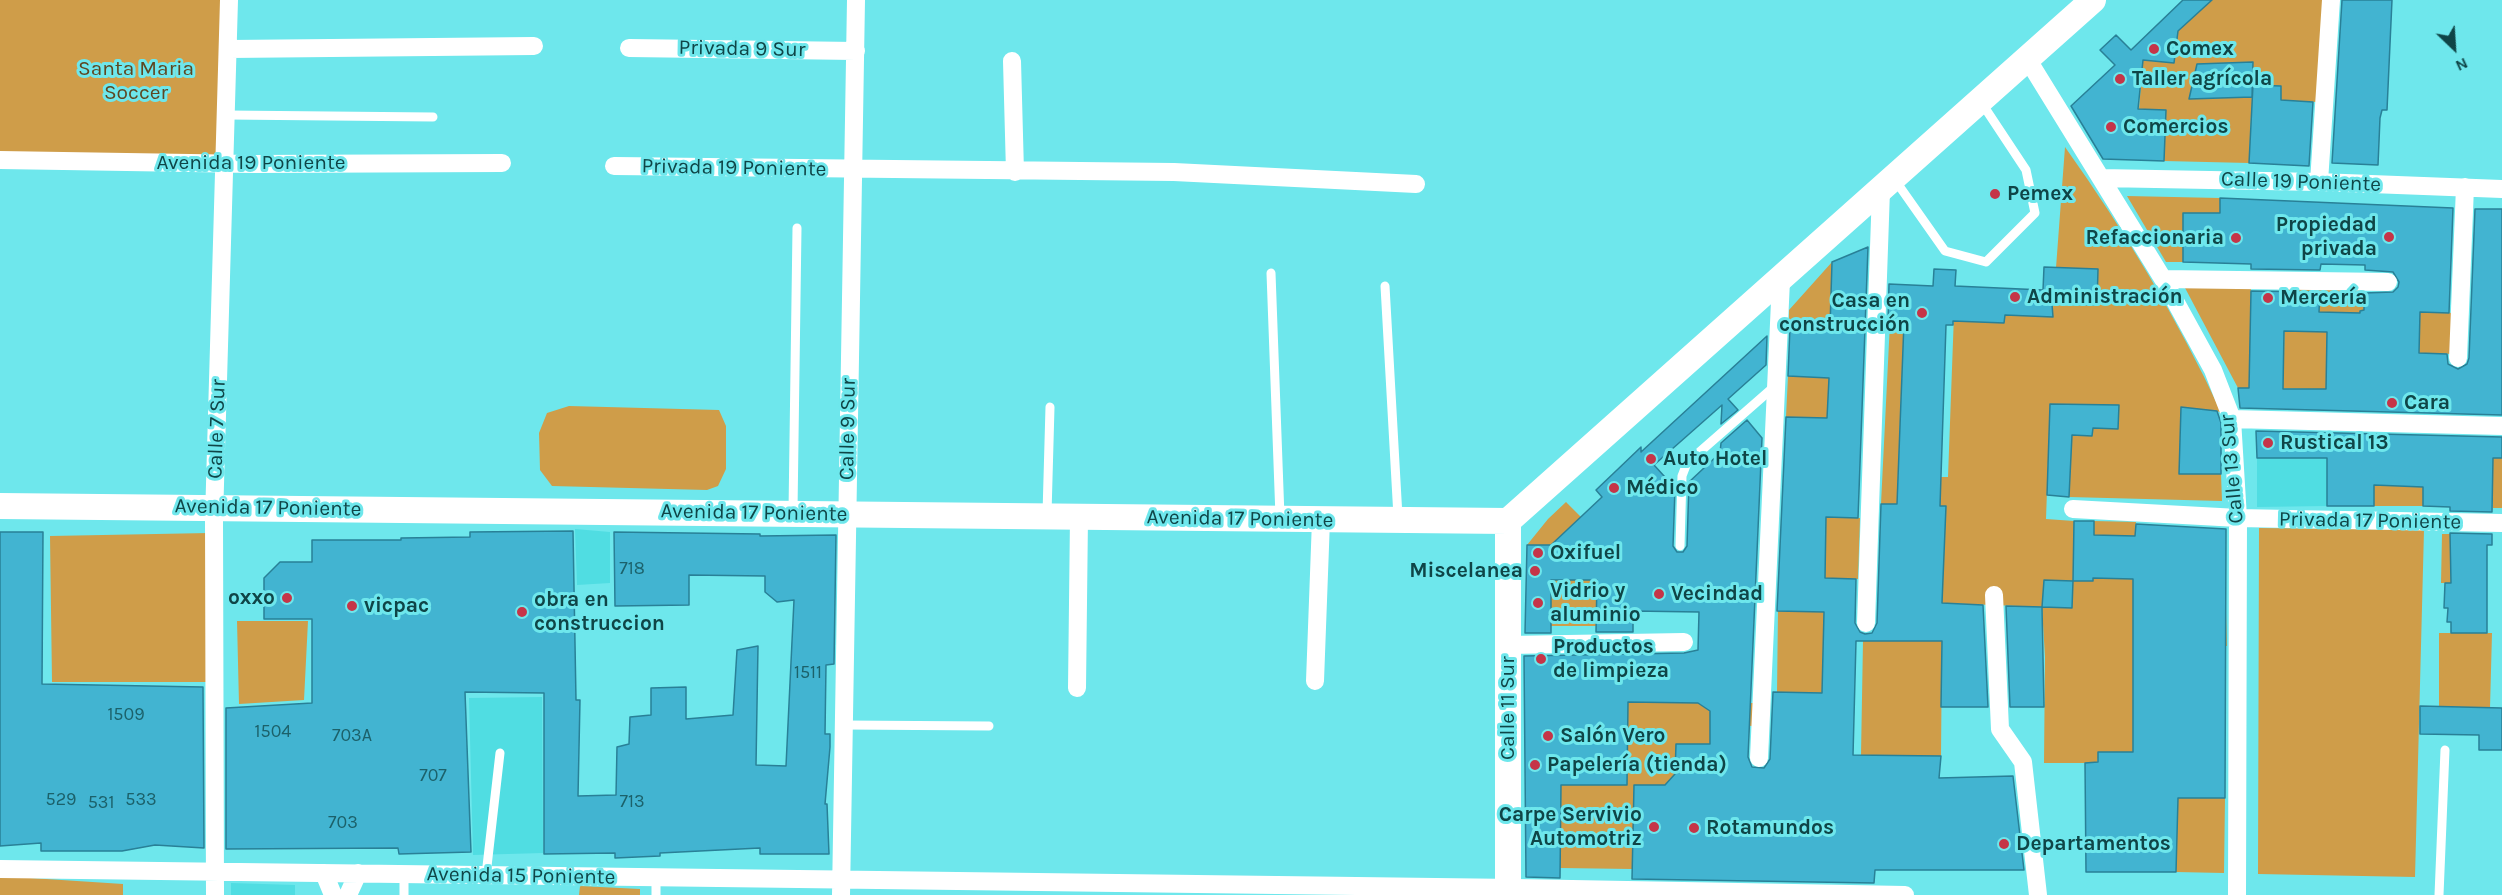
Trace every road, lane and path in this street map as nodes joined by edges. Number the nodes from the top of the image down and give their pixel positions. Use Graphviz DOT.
graph roads {
  1 [pos="229,0"];
  2 [pos="856,0"];
  3 [pos="2331,0"];
  4 [pos="2087,2"];
  5 [pos="534,46"];
  6 [pos="629,48"];
  7 [pos="229,49"];
  8 [pos="856,51"];
  9 [pos="2028,60"];
  10 [pos="1012,61"];
  11 [pos="1981,102"];
  12 [pos="227,115"];
  13 [pos="433,117"];
  14 [pos="0,160"];
  15 [pos="502,163"];
  16 [pos="226,164"];
  17 [pos="614,166"];
  18 [pos="855,170"];
  19 [pos="1015,172"];
  20 [pos="2101,178"];
  21 [pos="2319,182"];
  22 [pos="1416,184"];
  23 [pos="1888,185"];
  24 [pos="2465,188"];
  25 [pos="2502,189"];
  26 [pos="797,228"];
  27 [pos="1271,273"];
  28 [pos="2163,279"];
  29 [pos="1780,280"];
  30 [pos="2388,282"];
  31 [pos="1385,286"];
  32 [pos="2458,358"];
  33 [pos="1776,385"];
  34 [pos="1050,407"];
  35 [pos="2232,419"];
  36 [pos="2502,426"];
  37 [pos="0,506"];
  38 [pos="215,508"];
  39 [pos="2073,509"];
  40 [pos="793,514"];
  41 [pos="846,514"];
  42 [pos="1047,516"];
  43 [pos="1079,517"];
  44 [pos="2238,518"];
  45 [pos="1280,519"];
  46 [pos="1321,520"];
  47 [pos="1398,520"];
  48 [pos="1508,521"];
  49 [pos="2502,523"];
  50 [pos="1680,546"];
  51 [pos="1994,595"];
  52 [pos="1866,623"];
  53 [pos="1684,642"];
  54 [pos="1509,645"];
  55 [pos="1315,681"];
  56 [pos="1077,688"];
  57 [pos="844,725"];
  58 [pos="989,726"];
  59 [pos="2445,750"];
  60 [pos="500,753"];
  61 [pos="1759,758"];
  62 [pos="0,869"];
  63 [pos="215,872"];
  64 [pos="324,873"];
  65 [pos="358,873"];
  66 [pos="404,874"];
  67 [pos="486,875"];
  68 [pos="656,886"];
  69 [pos="841,888"];
  70 [pos="1508,891"];
  71 [pos="214,895"];
  72 [pos="333,895"];
  73 [pos="348,895"];
  74 [pos="404,895"];
  75 [pos="1905,895"];
  76 [pos="2038,895"];
  77 [pos="2237,895"];
  78 [pos="2439,895"];
  1 -- 7 [label="street, Calle 7 Sur"];
  2 -- 8 [label="street, Calle 9 Sur"];
  3 -- 21 [label="street"];
  4 -- 9 [label="main road"];
  5 -- 7 [label="street"];
  6 -- 8 [label="street, Privada 9 Sur"];
  7 -- 12 [label="street, Calle 7 Sur"];
  8 -- 18 [label="street, Calle 9 Sur"];
  9 -- 11 [label="main road"];
  9 -- 20 [label="street, Calle 13 Sur"];
  10 -- 19 [label="street"];
  11 -- 23 [label="main road"];
  11 -- 23 [label="lane"];
  12 -- 13 [label="lane"];
  12 -- 16 [label="street, Calle 7 Sur"];
  14 -- 16 [label="street, Avenida 19 Poniente"];
  15 -- 16 [label="street, Avenida 19 Poniente"];
  16 -- 38 [label="street, Calle 7 Sur"];
  17 -- 18 [label="street, Privada 19 Poniente"];
  18 -- 19 [label="street, Privada 19 Poniente"];
  18 -- 41 [label="street, Calle 9 Sur"];
  19 -- 22 [label="street, Privada 19 Poniente"];
  20 -- 21 [label="street, Calle 19 Poniente"];
  20 -- 28 [label="street, Calle 13 Sur"];
  21 -- 24 [label="street, Calle 19 Poniente"];
  23 -- 29 [label="main road"];
  23 -- 52 [label="street"];
  24 -- 25 [label="street, Calle 19 Poniente"];
  24 -- 32 [label="street"];
  26 -- 40 [label="lane"];
  27 -- 45 [label="lane"];
  28 -- 30 [label="street"];
  28 -- 35 [label="street, Calle 13 Sur"];
  29 -- 33 [label="street"];
  29 -- 48 [label="main road"];
  31 -- 47 [label="lane"];
  33 -- 50 [label="lane"];
  33 -- 61 [label="street"];
  34 -- 42 [label="lane"];
  35 -- 36 [label="street"];
  35 -- 44 [label="street, Calle 13 Sur"];
  37 -- 38 [label="main road, Avenida 17 Poniente"];
  38 -- 40 [label="main road, Avenida 17 Poniente"];
  38 -- 63 [label="street, Calle 7 Sur"];
  39 -- 44 [label="street, Privada 17 Poniente"];
  40 -- 41 [label="main road, Avenida 17 Poniente"];
  41 -- 42 [label="main road, Avenida 17 Poniente"];
  41 -- 57 [label="street, Calle 9 Sur"];
  42 -- 43 [label="main road, Avenida 17 Poniente"];
  43 -- 45 [label="main road, Avenida 17 Poniente"];
  43 -- 56 [label="street"];
  44 -- 49 [label="street, Privada 17 Poniente"];
  44 -- 77 [label="street, Calle 13 Sur"];
  45 -- 46 [label="main road, Avenida 17 Poniente"];
  46 -- 47 [label="main road, Avenida 17 Poniente"];
  46 -- 55 [label="street"];
  47 -- 48 [label="main road, Avenida 17 Poniente"];
  48 -- 54 [label="main road, Calle 11 Sur"];
  51 -- 76 [label="street"];
  53 -- 54 [label="street"];
  54 -- 70 [label="main road, Calle 11 Sur"];
  57 -- 58 [label="lane"];
  57 -- 69 [label="street, Calle 9 Sur"];
  59 -- 78 [label="lane"];
  60 -- 67 [label="lane"];
  62 -- 63 [label="street, Avenida 15 Poniente"];
  63 -- 64 [label="street, Avenida 15 Poniente"];
  63 -- 71 [label="street, Calle 7 Sur"];
  64 -- 65 [label="street, Avenida 15 Poniente"];
  64 -- 72 [label="street"];
  65 -- 66 [label="street, Avenida 15 Poniente"];
  65 -- 73 [label="street"];
  66 -- 67 [label="street, Avenida 15 Poniente"];
  66 -- 74 [label="lane"];
  67 -- 68 [label="street, Avenida 15 Poniente"];
  68 -- 69 [label="street, Avenida 15 Poniente"];
  69 -- 70 [label="street, Avenida 15 Poniente"];
  70 -- 75 [label="street, Avenida 15 Poniente"];
}
